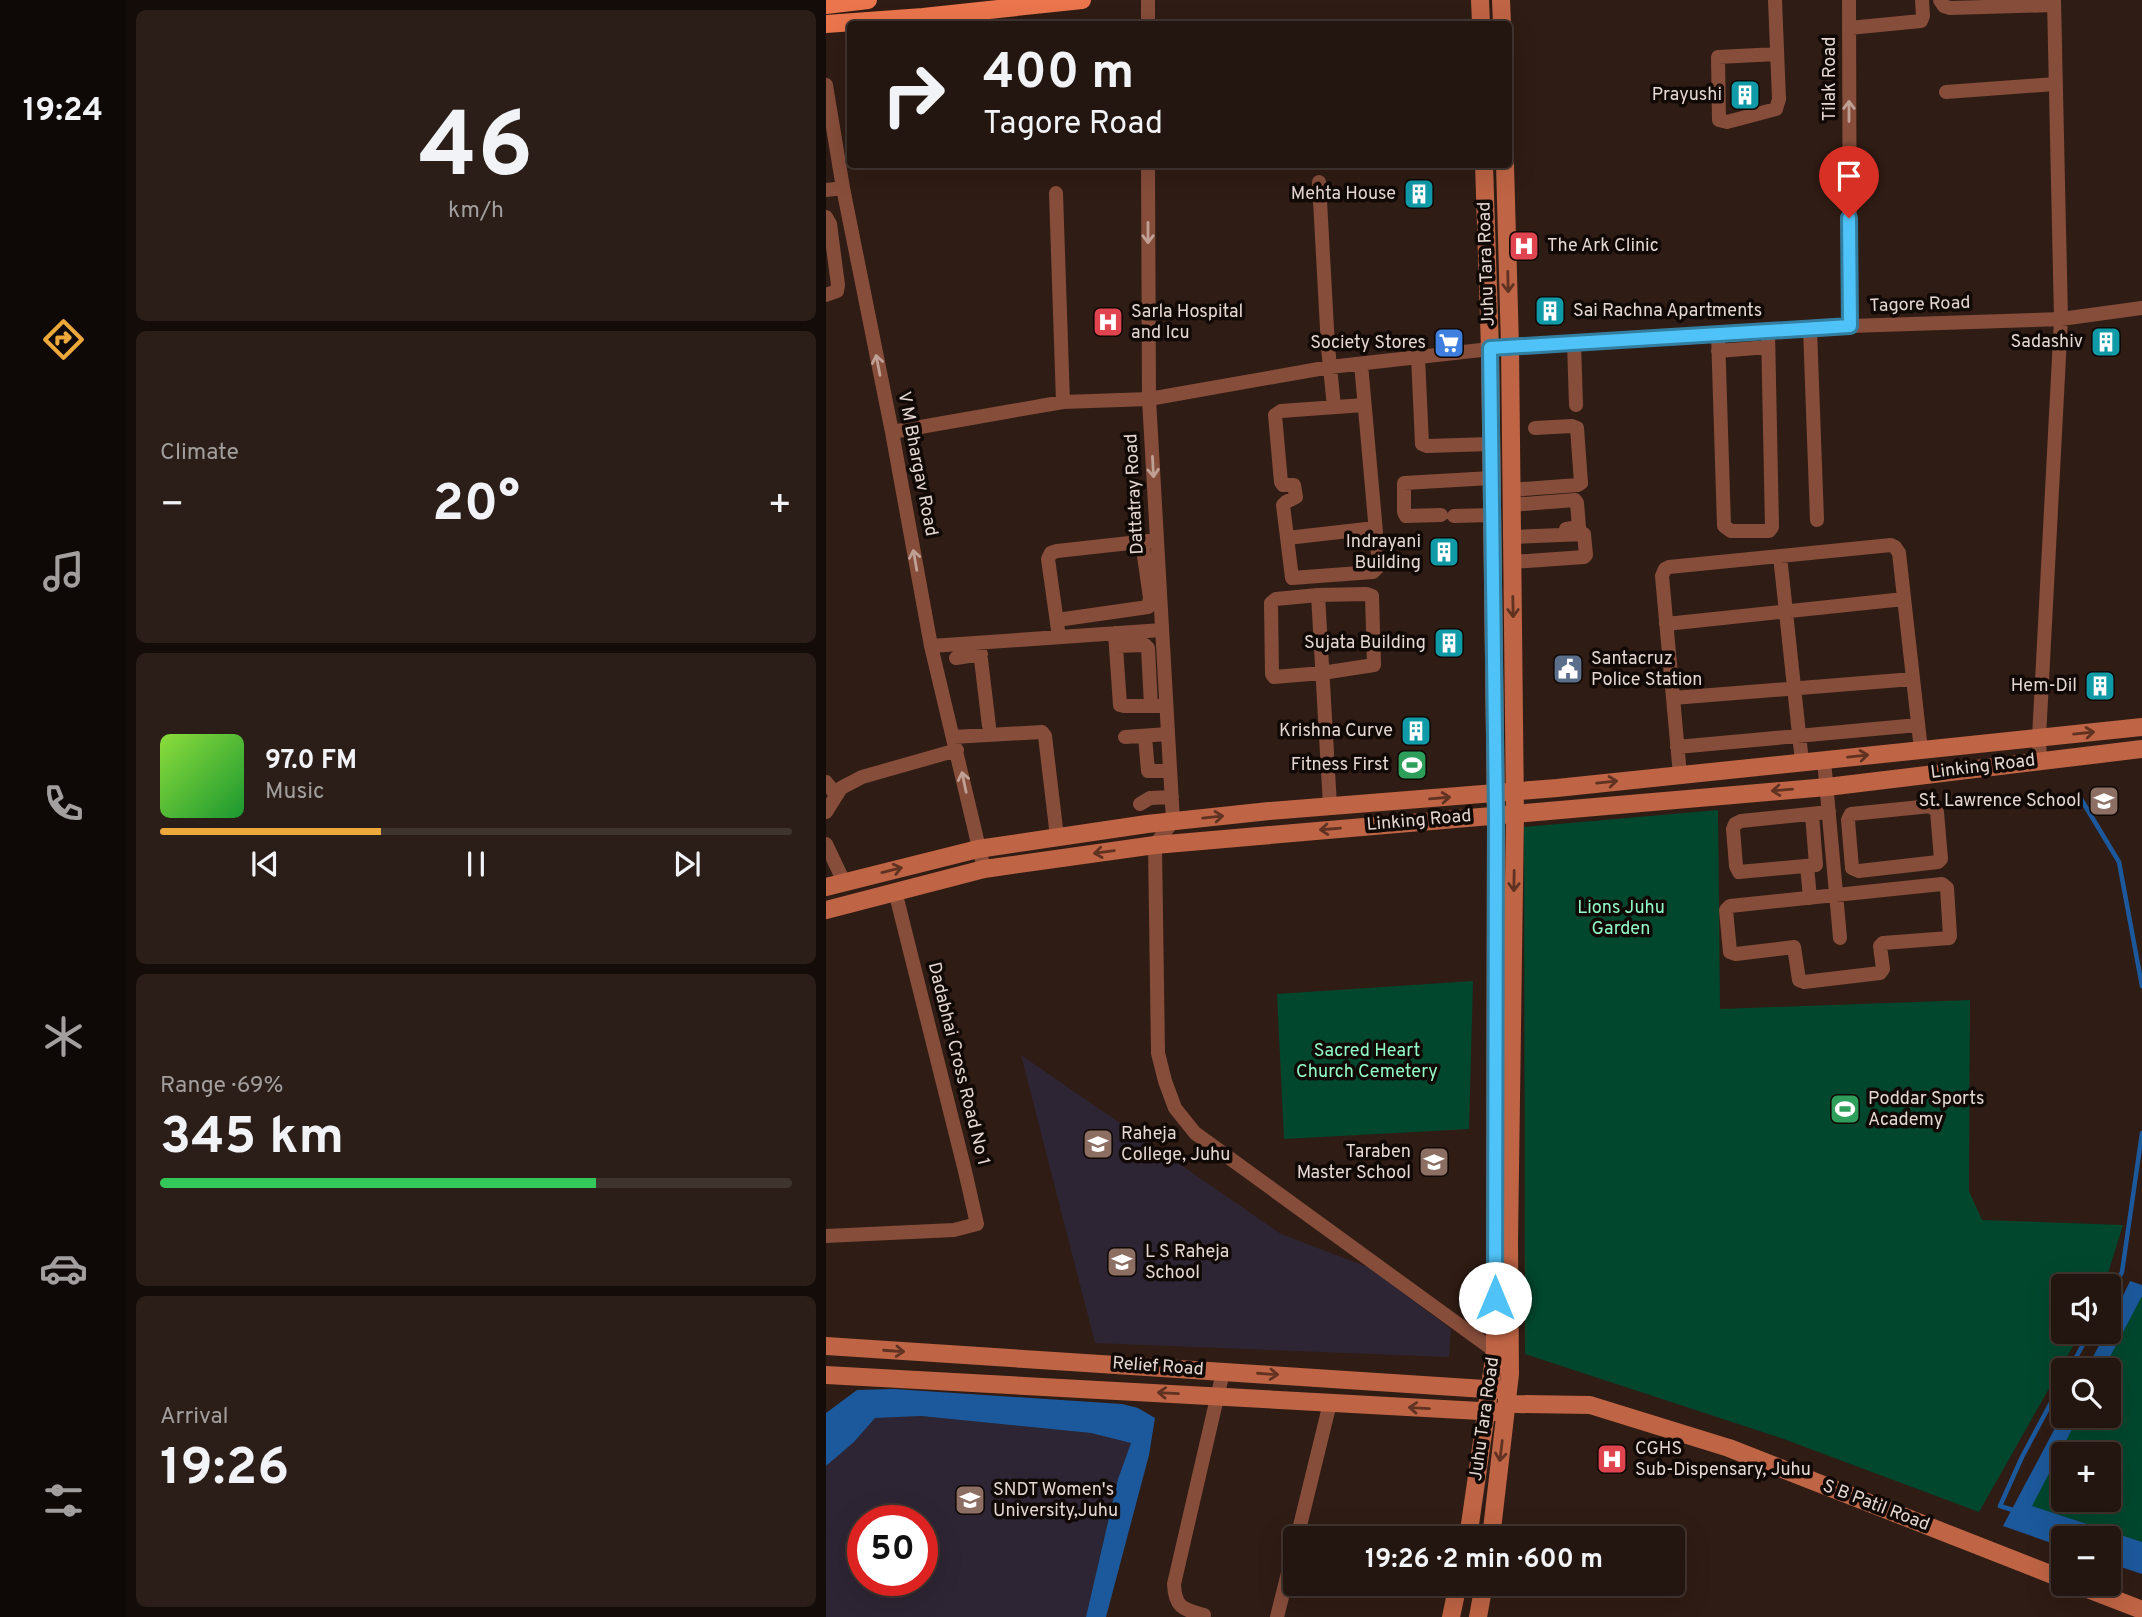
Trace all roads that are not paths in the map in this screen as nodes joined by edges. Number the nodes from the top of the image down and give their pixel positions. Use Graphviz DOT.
graph roads {
  1 [pos="868,0"];
  2 [pos="1082,0"];
  3 [pos="1148,0"];
  4 [pos="1480,0"];
  5 [pos="1501,0"];
  6 [pos="1775,0"];
  7 [pos="1849,0"];
  8 [pos="1922,0"];
  9 [pos="1940,0"];
  10 [pos="2054,2"];
  11 [pos="826,5"];
  12 [pos="868,21"];
  13 [pos="1148,21"];
  14 [pos="1480,21"];
  15 [pos="1502,21"];
  16 [pos="847,22"];
  17 [pos="826,24"];
  18 [pos="1849,28"];
  19 [pos="1777,54"];
  20 [pos="2055,84"];
  21 [pos="826,85"];
  22 [pos="1946,92"];
  23 [pos="1148,168"];
  24 [pos="1485,168"];
  25 [pos="1505,168"];
  26 [pos="1320,182"];
  27 [pos="843,188"];
  28 [pos="826,190"];
  29 [pos="1056,193"];
  30 [pos="826,217"];
  31 [pos="856,248"];
  32 [pos="830,251"];
  33 [pos="826,295"];
  34 [pos="2142,308"];
  35 [pos="2061,318"];
  36 [pos="1850,326"];
  37 [pos="1810,329"];
  38 [pos="1768,331"];
  39 [pos="1718,334"];
  40 [pos="1574,343"];
  41 [pos="1510,347"];
  42 [pos="1768,347"];
  43 [pos="1490,348"];
  44 [pos="1718,351"];
  45 [pos="1418,357"];
  46 [pos="1361,364"];
  47 [pos="1330,367"];
  48 [pos="1149,399"];
  49 [pos="1063,402"];
  50 [pos="1364,405"];
  51 [pos="1576,405"];
  52 [pos="1334,407"];
  53 [pos="1524,430"];
  54 [pos="892,432"];
  55 [pos="1491,444"];
  56 [pos="1491,478"];
  57 [pos="1511,498"];
  58 [pos="1492,515"];
  59 [pos="1817,520"];
  60 [pos="1375,528"];
  61 [pos="1512,535"];
  62 [pos="1287,537"];
  63 [pos="1149,541"];
  64 [pos="1780,556"];
  65 [pos="1512,562"];
  66 [pos="1318,595"];
  67 [pos="1904,599"];
  68 [pos="1787,611"];
  69 [pos="1057,620"];
  70 [pos="1667,624"];
  71 [pos="1162,630"];
  72 [pos="1059,637"];
  73 [pos="1116,639"];
  74 [pos="931,646"];
  75 [pos="980,649"];
  76 [pos="956,658"];
  77 [pos="1322,673"];
  78 [pos="1913,679"];
  79 [pos="1494,680"];
  80 [pos="1513,680"];
  81 [pos="1794,688"];
  82 [pos="1673,698"];
  83 [pos="1150,706"];
  84 [pos="1167,706"];
  85 [pos="1918,725"];
  86 [pos="989,726"];
  87 [pos="2142,727"];
  88 [pos="1168,734"];
  89 [pos="1145,736"];
  90 [pos="1799,736"];
  91 [pos="1125,737"];
  92 [pos="2039,738"];
  93 [pos="1986,743"];
  94 [pos="955,744"];
  95 [pos="1677,747"];
  96 [pos="2142,749"];
  97 [pos="1921,750"];
  98 [pos="1824,760"];
  99 [pos="2040,760"];
  100 [pos="1802,762"];
  101 [pos="1990,767"];
  102 [pos="1170,771"];
  103 [pos="1680,775"];
  104 [pos="1923,775"];
  105 [pos="826,782"];
  106 [pos="1574,785"];
  107 [pos="1827,787"];
  108 [pos="1515,792"];
  109 [pos="1495,793"];
  110 [pos="836,795"];
  111 [pos="1172,797"];
  112 [pos="1140,804"];
  113 [pos="1331,806"];
  114 [pos="1576,808"];
  115 [pos="826,812"];
  116 [pos="1515,813"];
  117 [pos="1812,814"];
  118 [pos="1496,815"];
  119 [pos="1830,819"];
  120 [pos="1173,821"];
  121 [pos="1848,825"];
  122 [pos="1057,837"];
  123 [pos="826,844"];
  124 [pos="1155,845"];
  125 [pos="978,849"];
  126 [pos="1807,866"];
  127 [pos="984,869"];
  128 [pos="864,877"];
  129 [pos="835,885"];
  130 [pos="895,891"];
  131 [pos="1836,895"];
  132 [pos="870,897"];
  133 [pos="1810,898"];
  134 [pos="826,909"];
  135 [pos="1840,938"];
  136 [pos="826,1236"];
  137 [pos="826,1346"];
  138 [pos="1495,1352"];
  139 [pos="1223,1371"];
  140 [pos="826,1375"];
  141 [pos="1380,1381"];
  142 [pos="1216,1396"];
  143 [pos="1505,1399"];
  144 [pos="1330,1403"];
  145 [pos="1379,1406"];
  146 [pos="1488,1412"];
  147 [pos="1300,1526"];
  148 [pos="1470,1526"];
  149 [pos="1492,1526"];
  150 [pos="2051,1574"];
  151 [pos="1283,1596"];
  152 [pos="1455,1596"];
  153 [pos="1482,1596"];
  154 [pos="2106,1596"];
  155 [pos="2142,1610"];
  156 [pos="1204,1615"];
  157 [pos="1278,1617"];
  158 [pos="1451,1617"];
  159 [pos="1478,1617"];
  1 -- 11 [label="main road"];
  2 -- 12 [label="main road"];
  3 -- 13 [label="street"];
  4 -- 14 [label="main road"];
  5 -- 15 [label="main road"];
  6 -- 19 [label="street"];
  7 -- 18 [label="street, Tilak Road"];
  8 -- 18 [label="street"];
  9 -- 10 [label="street"];
  10 -- 20 [label="street"];
  16 -- 17 [label="main road"];
  36 -- 18 [label="street, Tilak Road, one-way"];
  19 -- 19 [label="street"];
  20 -- 22 [label="street"];
  20 -- 35 [label="street"];
  21 -- 27 [label="street, V M Bhargav Road"];
  23 -- 48 [label="street, Dattatray Road, one-way"];
  24 -- 43 [label="main road, Juhu Tara Road"];
  25 -- 41 [label="main road, Juhu Tara Road, one-way"];
  26 -- 47 [label="street"];
  27 -- 28 [label="street"];
  27 -- 31 [label="street, V M Bhargav Road"];
  29 -- 49 [label="street"];
  30 -- 32 [label="street"];
  31 -- 32 [label="street"];
  54 -- 31 [label="street, V M Bhargav Road, one-way"];
  32 -- 33 [label="street"];
  34 -- 35 [label="street, Tagore Road"];
  35 -- 36 [label="street, Tagore Road"];
  35 -- 92 [label="street"];
  36 -- 37 [label="street, Tagore Road"];
  37 -- 38 [label="street, Tagore Road"];
  37 -- 59 [label="street"];
  38 -- 39 [label="street, Tagore Road"];
  38 -- 42 [label="street"];
  39 -- 40 [label="street, Tagore Road"];
  39 -- 44 [label="street"];
  40 -- 41 [label="street, Tagore Road"];
  40 -- 51 [label="street"];
  41 -- 43 [label="street, Tagore Road"];
  41 -- 53 [label="main road, Juhu Tara Road"];
  42 -- 44 [label="street"];
  42 -- 44 [label="street"];
  43 -- 45 [label="street, Tagore Road"];
  43 -- 55 [label="main road, Juhu Tara Road"];
  45 -- 46 [label="street, Tagore Road"];
  45 -- 55 [label="street"];
  46 -- 47 [label="street, Tagore Road"];
  46 -- 50 [label="street"];
  47 -- 48 [label="street, Tagore Road"];
  47 -- 52 [label="street"];
  48 -- 49 [label="street, Tagore Road"];
  48 -- 63 [label="street, Dattatray Road, one-way"];
  49 -- 54 [label="street, Tagore Road"];
  50 -- 52 [label="street"];
  50 -- 60 [label="street"];
  52 -- 62 [label="street"];
  53 -- 57 [label="main road, Juhu Tara Road"];
  53 -- 57 [label="street"];
  74 -- 54 [label="street, V M Bhargav Road, one-way"];
  55 -- 56 [label="main road, Juhu Tara Road"];
  56 -- 58 [label="main road, Juhu Tara Road"];
  56 -- 58 [label="street"];
  57 -- 61 [label="main road, Juhu Tara Road"];
  57 -- 61 [label="street"];
  58 -- 79 [label="main road, Juhu Tara Road"];
  60 -- 62 [label="street"];
  60 -- 62 [label="street"];
  61 -- 65 [label="main road, Juhu Tara Road"];
  61 -- 65 [label="street"];
  63 -- 69 [label="street"];
  63 -- 69 [label="street"];
  63 -- 71 [label="street, Dattatray Road"];
  64 -- 67 [label="street"];
  64 -- 68 [label="street"];
  64 -- 70 [label="street"];
  65 -- 80 [label="main road, Juhu Tara Road, one-way"];
  66 -- 77 [label="street"];
  66 -- 77 [label="street"];
  66 -- 77 [label="street"];
  67 -- 68 [label="street"];
  67 -- 78 [label="street"];
  68 -- 70 [label="street"];
  68 -- 81 [label="street"];
  69 -- 72 [label="street"];
  70 -- 82 [label="street"];
  71 -- 73 [label="street"];
  71 -- 84 [label="street, Dattatray Road"];
  72 -- 73 [label="street"];
  72 -- 75 [label="street"];
  73 -- 83 [label="street"];
  73 -- 83 [label="street"];
  74 -- 75 [label="street"];
  74 -- 94 [label="street, V M Bhargav Road"];
  75 -- 76 [label="street"];
  75 -- 86 [label="street"];
  77 -- 113 [label="street"];
  78 -- 81 [label="street"];
  78 -- 85 [label="street"];
  79 -- 80 [label="main road"];
  79 -- 109 [label="main road, Juhu Tara Road"];
  80 -- 108 [label="main road, Juhu Tara Road"];
  81 -- 82 [label="street"];
  81 -- 90 [label="street"];
  82 -- 95 [label="street"];
  83 -- 84 [label="street"];
  84 -- 88 [label="street, Dattatray Road"];
  85 -- 90 [label="street"];
  85 -- 97 [label="street"];
  92 -- 87 [label="main road, Linking Road, one-way"];
  88 -- 89 [label="street"];
  88 -- 102 [label="street, Dattatray Road"];
  89 -- 91 [label="street"];
  89 -- 102 [label="street"];
  90 -- 95 [label="street"];
  90 -- 100 [label="street"];
  92 -- 93 [label="main road, Linking Road"];
  92 -- 99 [label="street"];
  93 -- 97 [label="main road, Linking Road"];
  93 -- 101 [label="main road"];
  94 -- 110 [label="street"];
  94 -- 122 [label="street"];
  125 -- 94 [label="street, V M Bhargav Road, one-way"];
  95 -- 103 [label="street"];
  96 -- 99 [label="main road, Linking Road"];
  98 -- 97 [label="main road, Linking Road, one-way"];
  97 -- 104 [label="main road"];
  98 -- 100 [label="main road, Linking Road"];
  98 -- 107 [label="street"];
  99 -- 101 [label="main road, Linking Road"];
  100 -- 103 [label="main road, Linking Road"];
  101 -- 104 [label="main road, Linking Road"];
  102 -- 111 [label="street, Dattatray Road"];
  106 -- 103 [label="main road, Linking Road, one-way"];
  104 -- 107 [label="main road, Linking Road"];
  105 -- 110 [label="street"];
  106 -- 108 [label="main road, Linking Road"];
  106 -- 114 [label="main road"];
  107 -- 114 [label="main road, Linking Road, one-way"];
  107 -- 119 [label="street"];
  108 -- 109 [label="main road, Linking Road"];
  108 -- 116 [label="main road, Juhu Tara Road"];
  113 -- 109 [label="main road, Linking Road, one-way"];
  109 -- 118 [label="main road, Juhu Tara Road"];
  110 -- 115 [label="street"];
  111 -- 112 [label="street"];
  111 -- 120 [label="street, Dattatray Road"];
  120 -- 113 [label="main road, Linking Road, one-way"];
  114 -- 116 [label="main road, Linking Road"];
  116 -- 118 [label="main road, Linking Road"];
  116 -- 143 [label="main road, Juhu Tara Road, one-way"];
  117 -- 119 [label="street"];
  117 -- 126 [label="street"];
  117 -- 126 [label="street"];
  118 -- 124 [label="main road, Linking Road, one-way"];
  118 -- 138 [label="main road, Juhu Tara Road"];
  119 -- 121 [label="street"];
  119 -- 131 [label="street"];
  120 -- 122 [label="main road, Linking Road"];
  120 -- 124 [label="street"];
  121 -- 121 [label="street"];
  122 -- 125 [label="main road, Linking Road"];
  123 -- 129 [label="street"];
  124 -- 127 [label="main road, Linking Road, one-way"];
  124 -- 138 [label="street"];
  125 -- 127 [label="street, V M Bhargav Road"];
  128 -- 125 [label="main road, Linking Road, one-way"];
  126 -- 133 [label="street"];
  127 -- 130 [label="main road, Linking Road"];
  128 -- 129 [label="main road, Linking Road"];
  128 -- 132 [label="main road"];
  130 -- 132 [label="main road, Linking Road"];
  130 -- 136 [label="street, Dadabhai Cross Road No 1"];
  131 -- 133 [label="street"];
  131 -- 133 [label="street"];
  131 -- 135 [label="street"];
  132 -- 134 [label="main road, Linking Road"];
  137 -- 139 [label="main road, Relief Road, one-way"];
  138 -- 143 [label="main road, Juhu Tara Road"];
  139 -- 141 [label="main road, Relief Road, one-way"];
  139 -- 142 [label="street"];
  142 -- 140 [label="main road, Relief Road, one-way"];
  141 -- 143 [label="main road, Relief Road"];
  141 -- 145 [label="main road"];
  142 -- 144 [label="main road, Relief Road"];
  142 -- 156 [label="street"];
  143 -- 146 [label="main road, Juhu Tara Road"];
  143 -- 149 [label="main road, Juhu Tara Road, one-way"];
  143 -- 150 [label="main road, S B Patil Road"];
  144 -- 145 [label="main road, Relief Road"];
  144 -- 147 [label="street"];
  146 -- 145 [label="main road, Relief Road, one-way"];
  146 -- 148 [label="main road, Juhu Tara Road"];
  151 -- 157 [label="street"];
  152 -- 158 [label="main road"];
  153 -- 159 [label="main road"];
  154 -- 155 [label="main road"];
}
